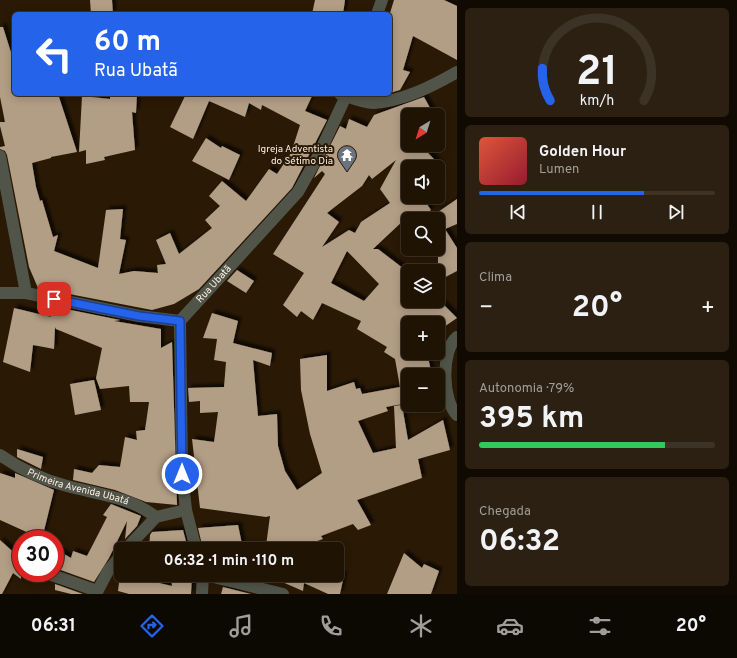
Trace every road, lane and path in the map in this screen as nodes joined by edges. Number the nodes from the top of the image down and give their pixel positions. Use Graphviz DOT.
graph roads {
  1 [pos="382,0"];
  2 [pos="378,12"];
  3 [pos="457,72"];
  4 [pos="344,96"];
  5 [pos="347,96"];
  6 [pos="0,156"];
  7 [pos="0,293"];
  8 [pos="26,293"];
  9 [pos="180,321"];
  10 [pos="457,336"];
  11 [pos="457,415"];
  12 [pos="0,455"];
  13 [pos="186,510"];
  14 [pos="156,517"];
  15 [pos="133,542"];
  16 [pos="194,542"];
  17 [pos="114,564"];
  18 [pos="64,580"];
  19 [pos="203,582"];
  20 [pos="233,582"];
  21 [pos="96,593"];
  22 [pos="202,594"];
  23 [pos="283,594"];
  1 -- 2 [label="street"];
  3 -- 5 [label="street, Rua Ubatã"];
  4 -- 9 [label="street, Rua Ubatã"];
  6 -- 8 [label="street"];
  7 -- 8 [label="street"];
  8 -- 9 [label="street"];
  9 -- 13 [label="street"];
  10 -- 11 [label="street"];
  12 -- 14 [label="street, Primeira Avenida Ubatá"];
  13 -- 14 [label="street"];
  13 -- 16 [label="street"];
  14 -- 15 [label="street"];
  17 -- 21 [label="street"];
  18 -- 21 [label="street"];
  19 -- 22 [label="street"];
  20 -- 23 [label="street"];
}
